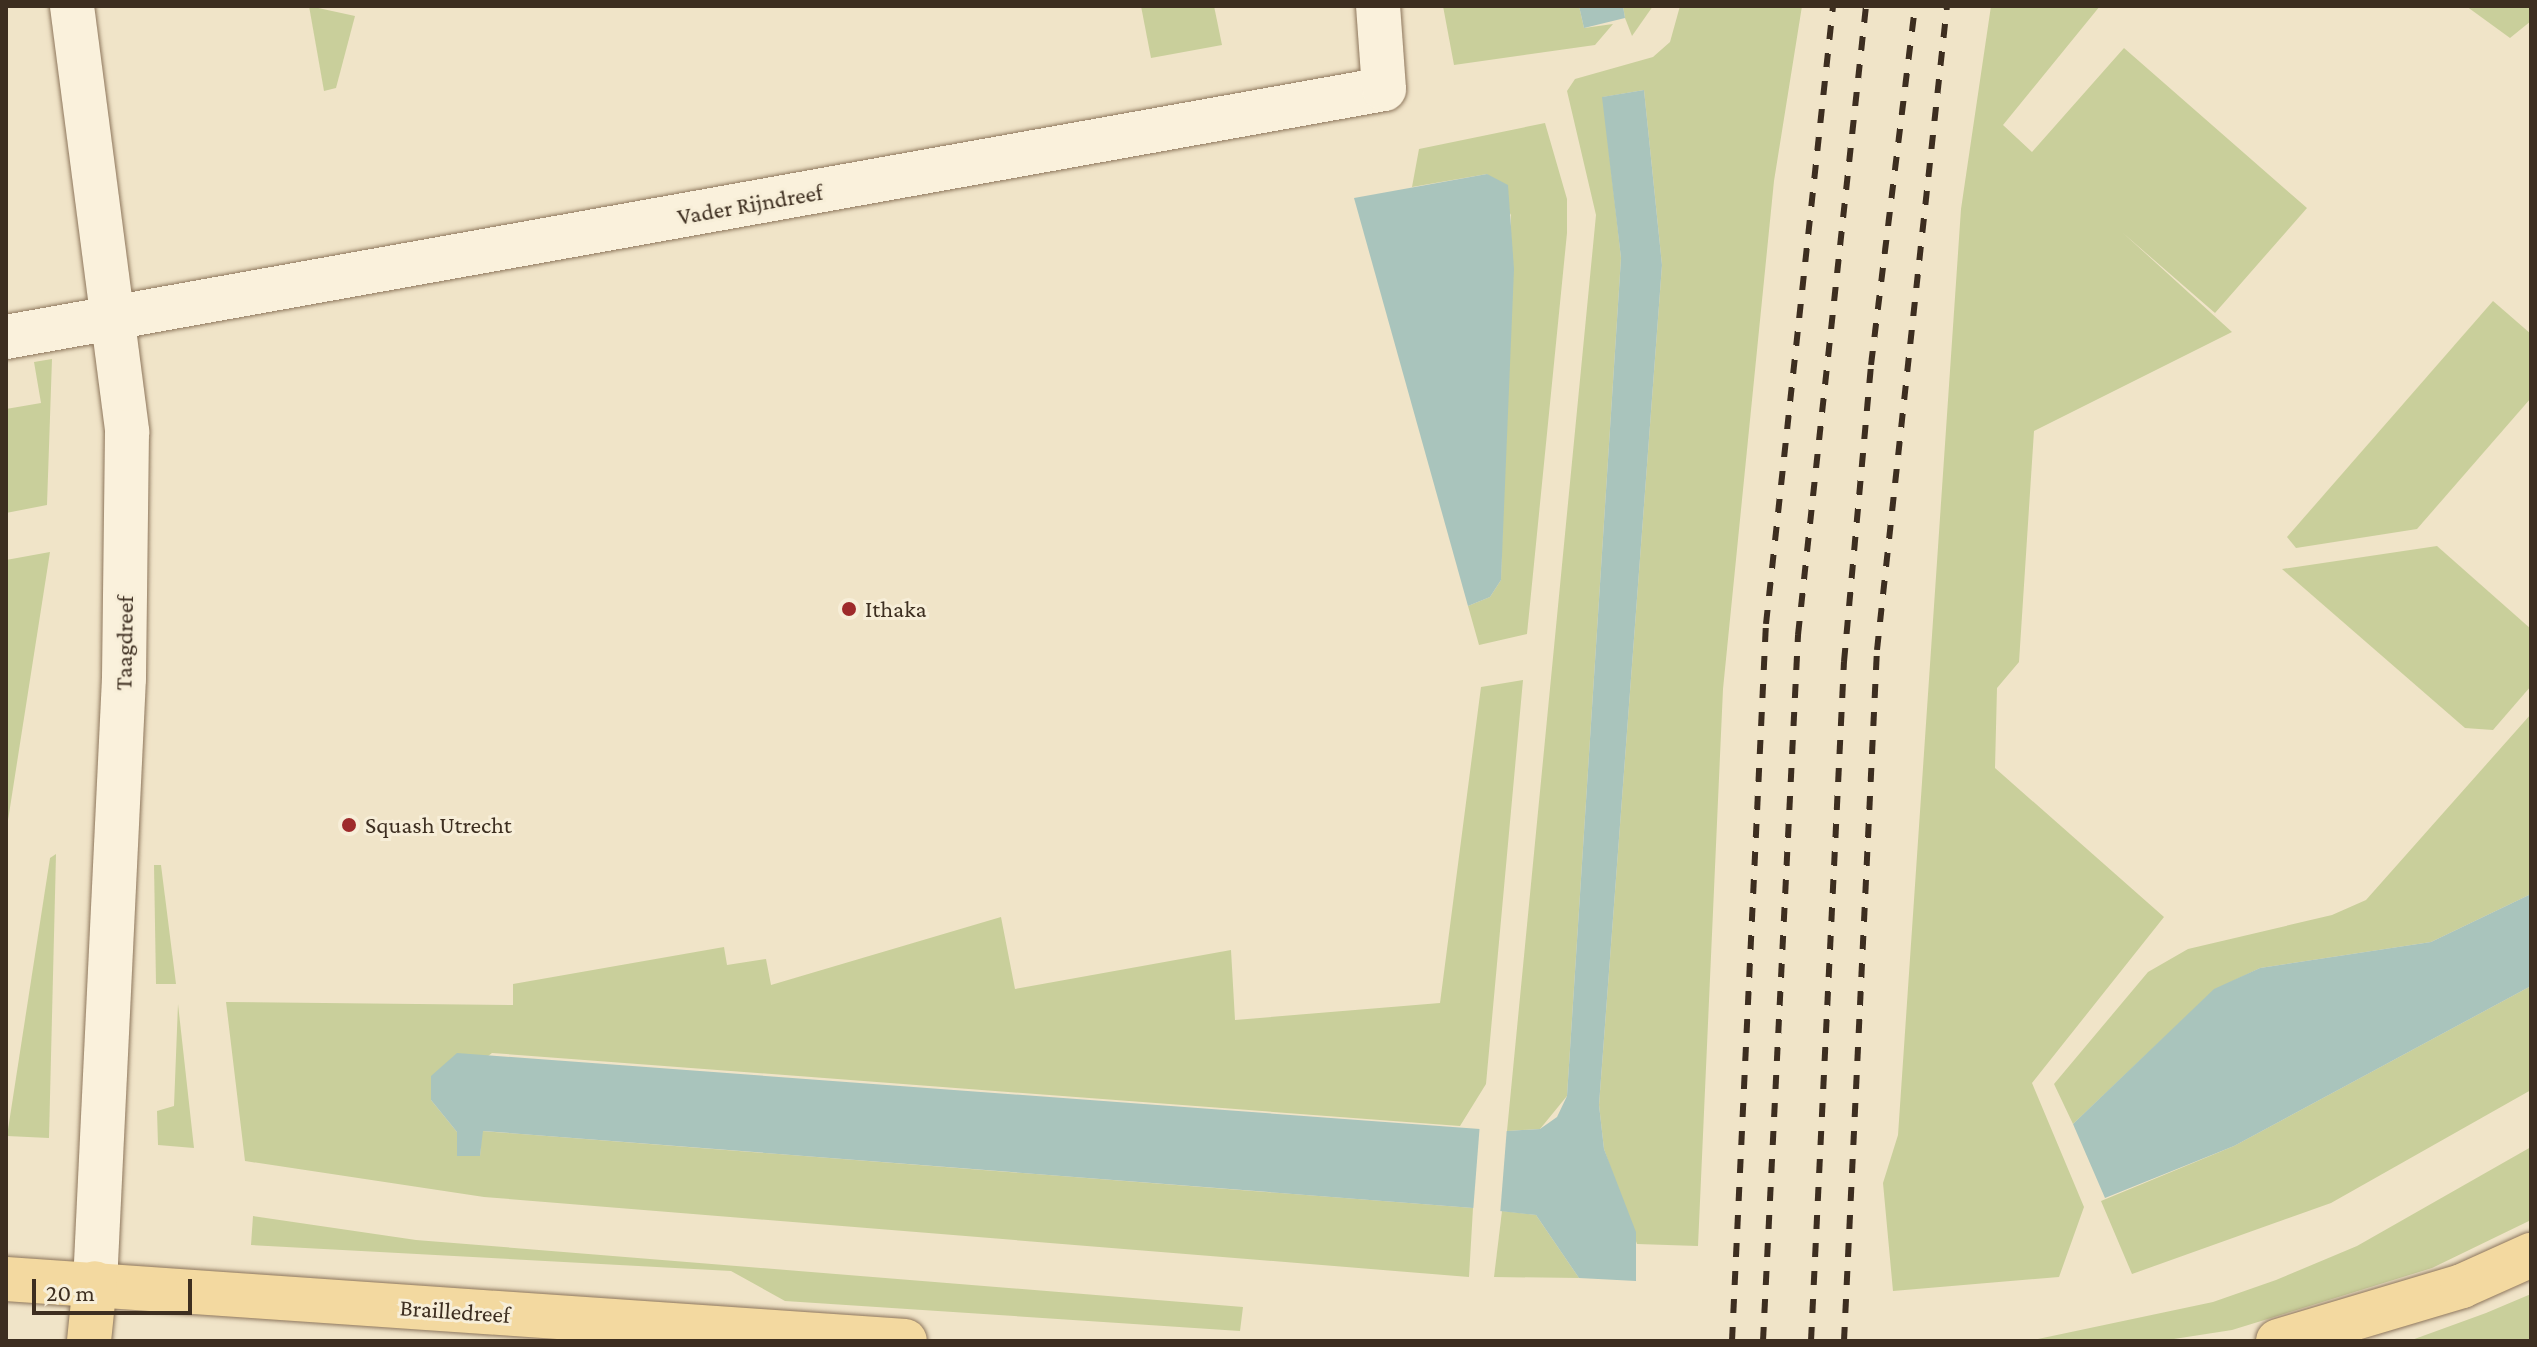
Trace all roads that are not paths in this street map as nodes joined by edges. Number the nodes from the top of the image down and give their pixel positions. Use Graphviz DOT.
graph roads {
  1 [pos="72,6"];
  2 [pos="1378,6"];
  3 [pos="116,317"];
  4 [pos="6,337"];
  5 [pos="2531,1255"];
  6 [pos="6,1279"];
  7 [pos="95,1283"];
  8 [pos="89,1341"];
  9 [pos="905,1341"];
  10 [pos="2278,1341"];
  1 -- 3 [label="street, Taagdreef"];
  2 -- 3 [label="street, Vader Rijndreef"];
  3 -- 4 [label="street, Vader Rijndreef"];
  3 -- 7 [label="street, Taagdreef"];
  5 -- 10 [label="main road"];
  6 -- 7 [label="main road, Brailledreef"];
  7 -- 8 [label="main road"];
  7 -- 9 [label="main road, Brailledreef"];
}
